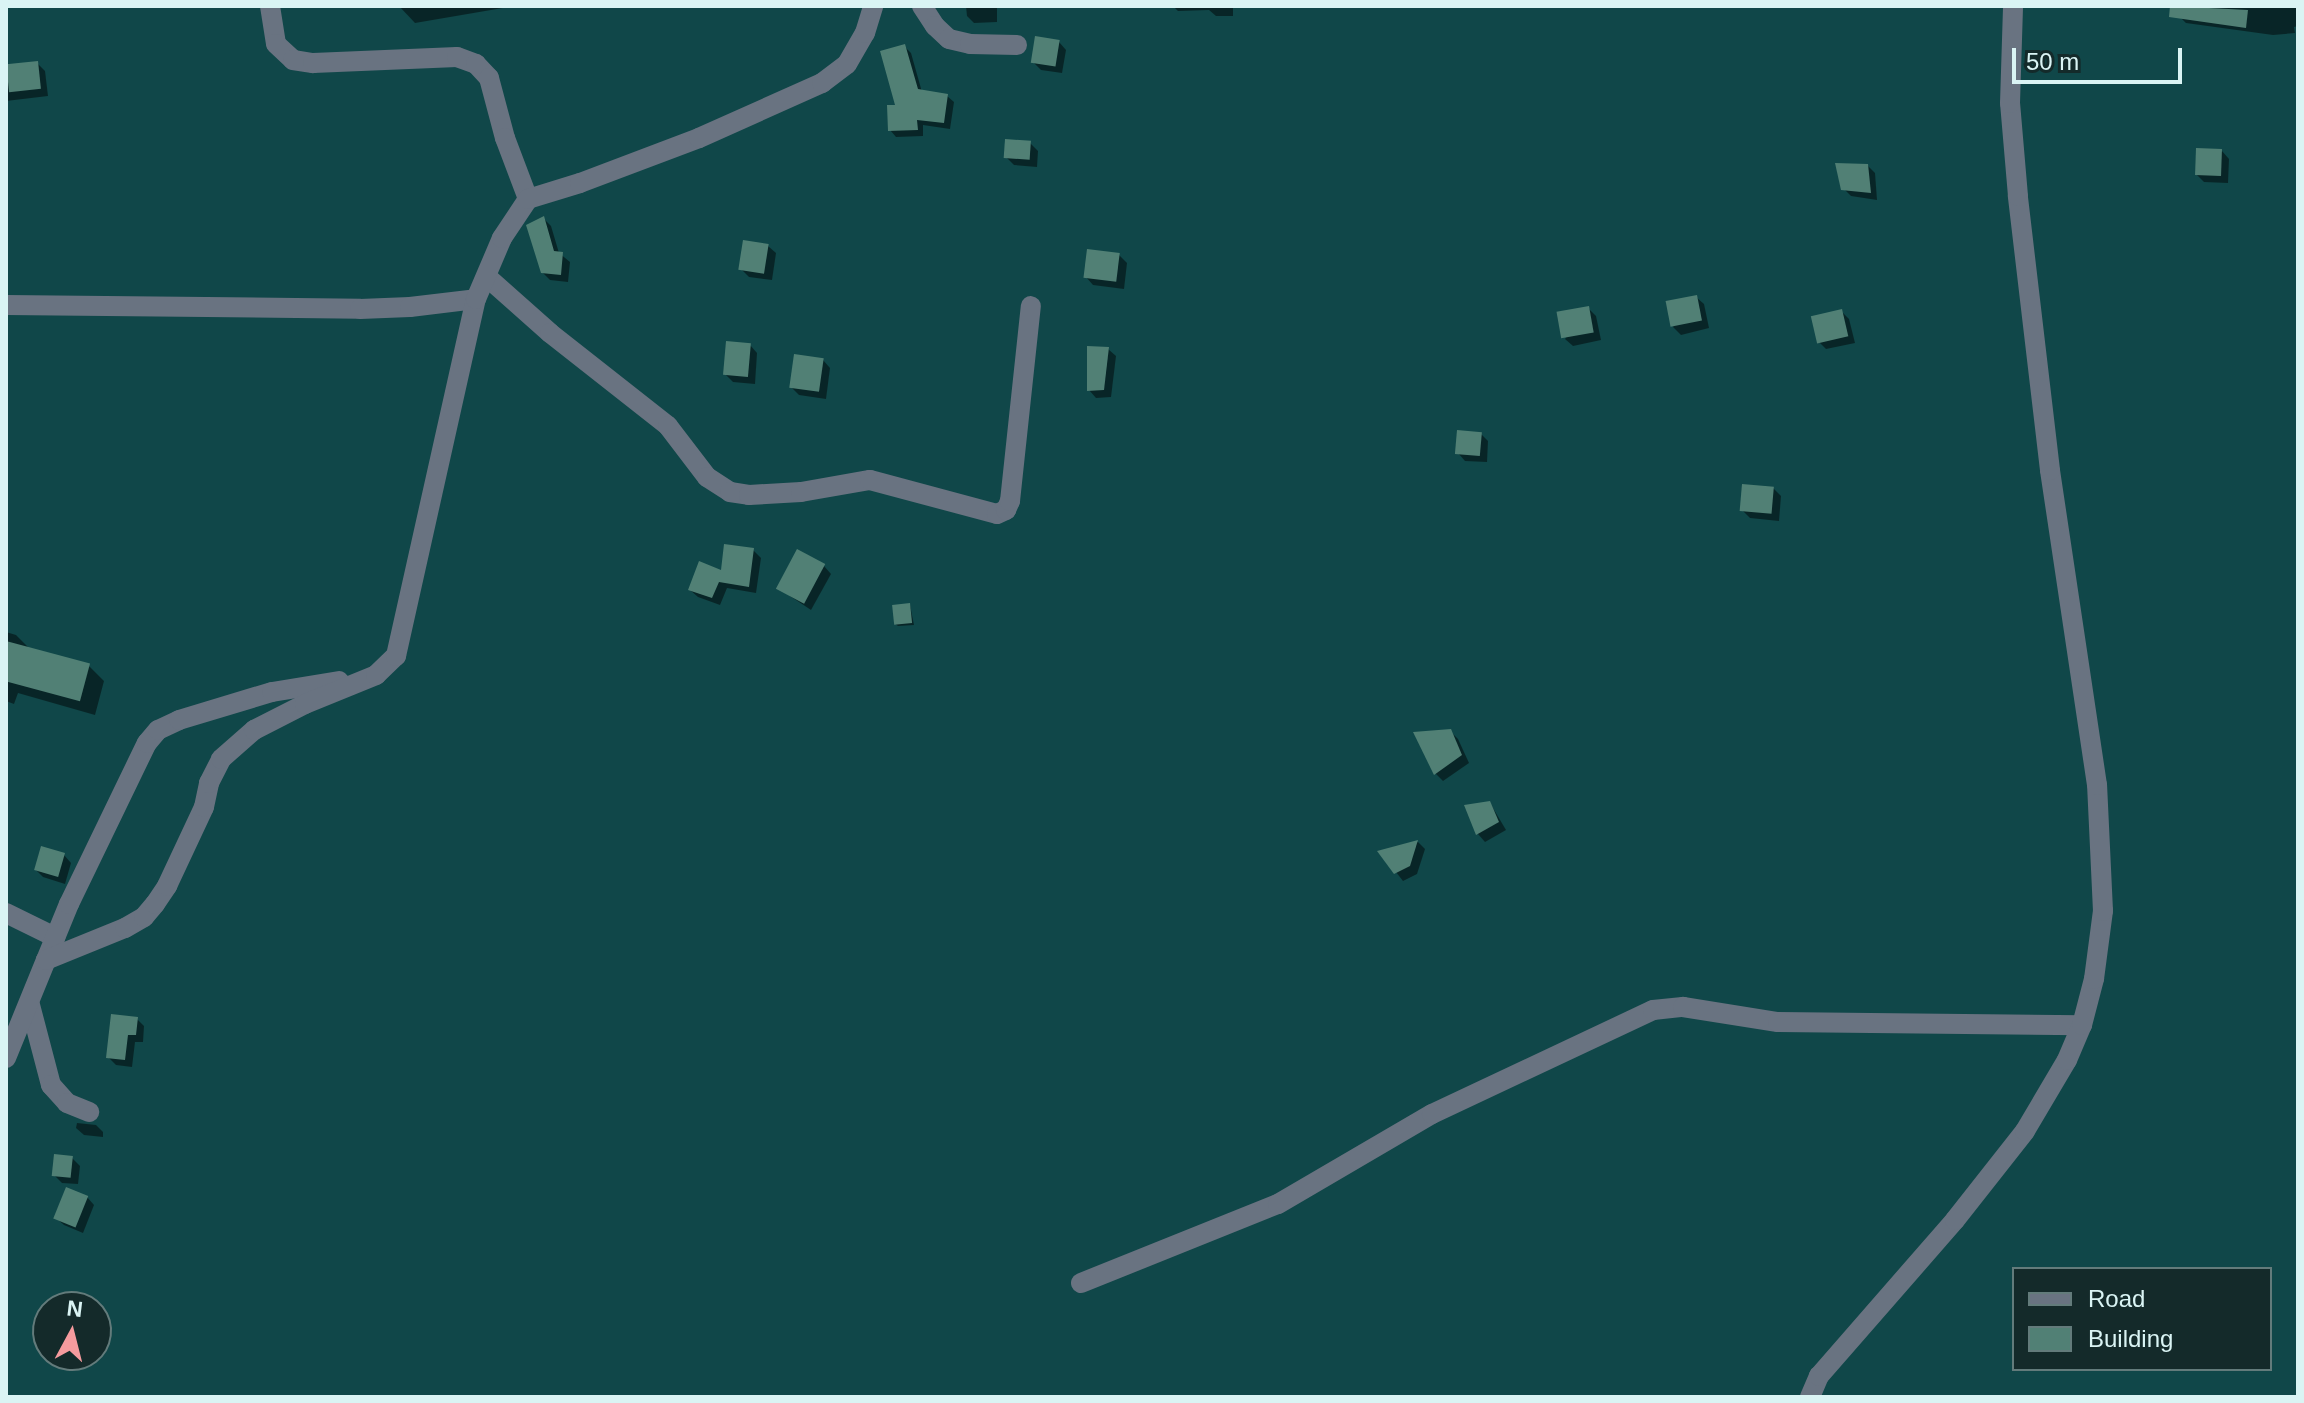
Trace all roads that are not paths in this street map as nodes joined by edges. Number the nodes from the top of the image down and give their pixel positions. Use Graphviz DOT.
graph roads {
  1 [pos="270,6"];
  2 [pos="873,6"];
  3 [pos="922,6"];
  4 [pos="2013,6"];
  5 [pos="1017,45"];
  6 [pos="528,199"];
  7 [pos="487,277"];
  8 [pos="476,299"];
  9 [pos="6,305"];
  10 [pos="1031,306"];
  11 [pos="376,675"];
  12 [pos="6,913"];
  13 [pos="55,937"];
  14 [pos="46,960"];
  15 [pos="30,1005"];
  16 [pos="2082,1025"];
  17 [pos="6,1058"];
  18 [pos="89,1112"];
  19 [pos="1081,1283"];
  20 [pos="1810,1397"];
  1 -- 6 [label="street"];
  2 -- 6 [label="street"];
  3 -- 5 [label="street"];
  4 -- 16 [label="street"];
  6 -- 7 [label="street"];
  7 -- 8 [label="street"];
  7 -- 10 [label="street"];
  8 -- 9 [label="street"];
  8 -- 11 [label="street"];
  11 -- 13 [label="street"];
  11 -- 14 [label="street"];
  12 -- 13 [label="street"];
  13 -- 14 [label="street"];
  14 -- 15 [label="street"];
  15 -- 17 [label="street"];
  15 -- 18 [label="street"];
  16 -- 19 [label="street"];
  16 -- 20 [label="street"];
}
